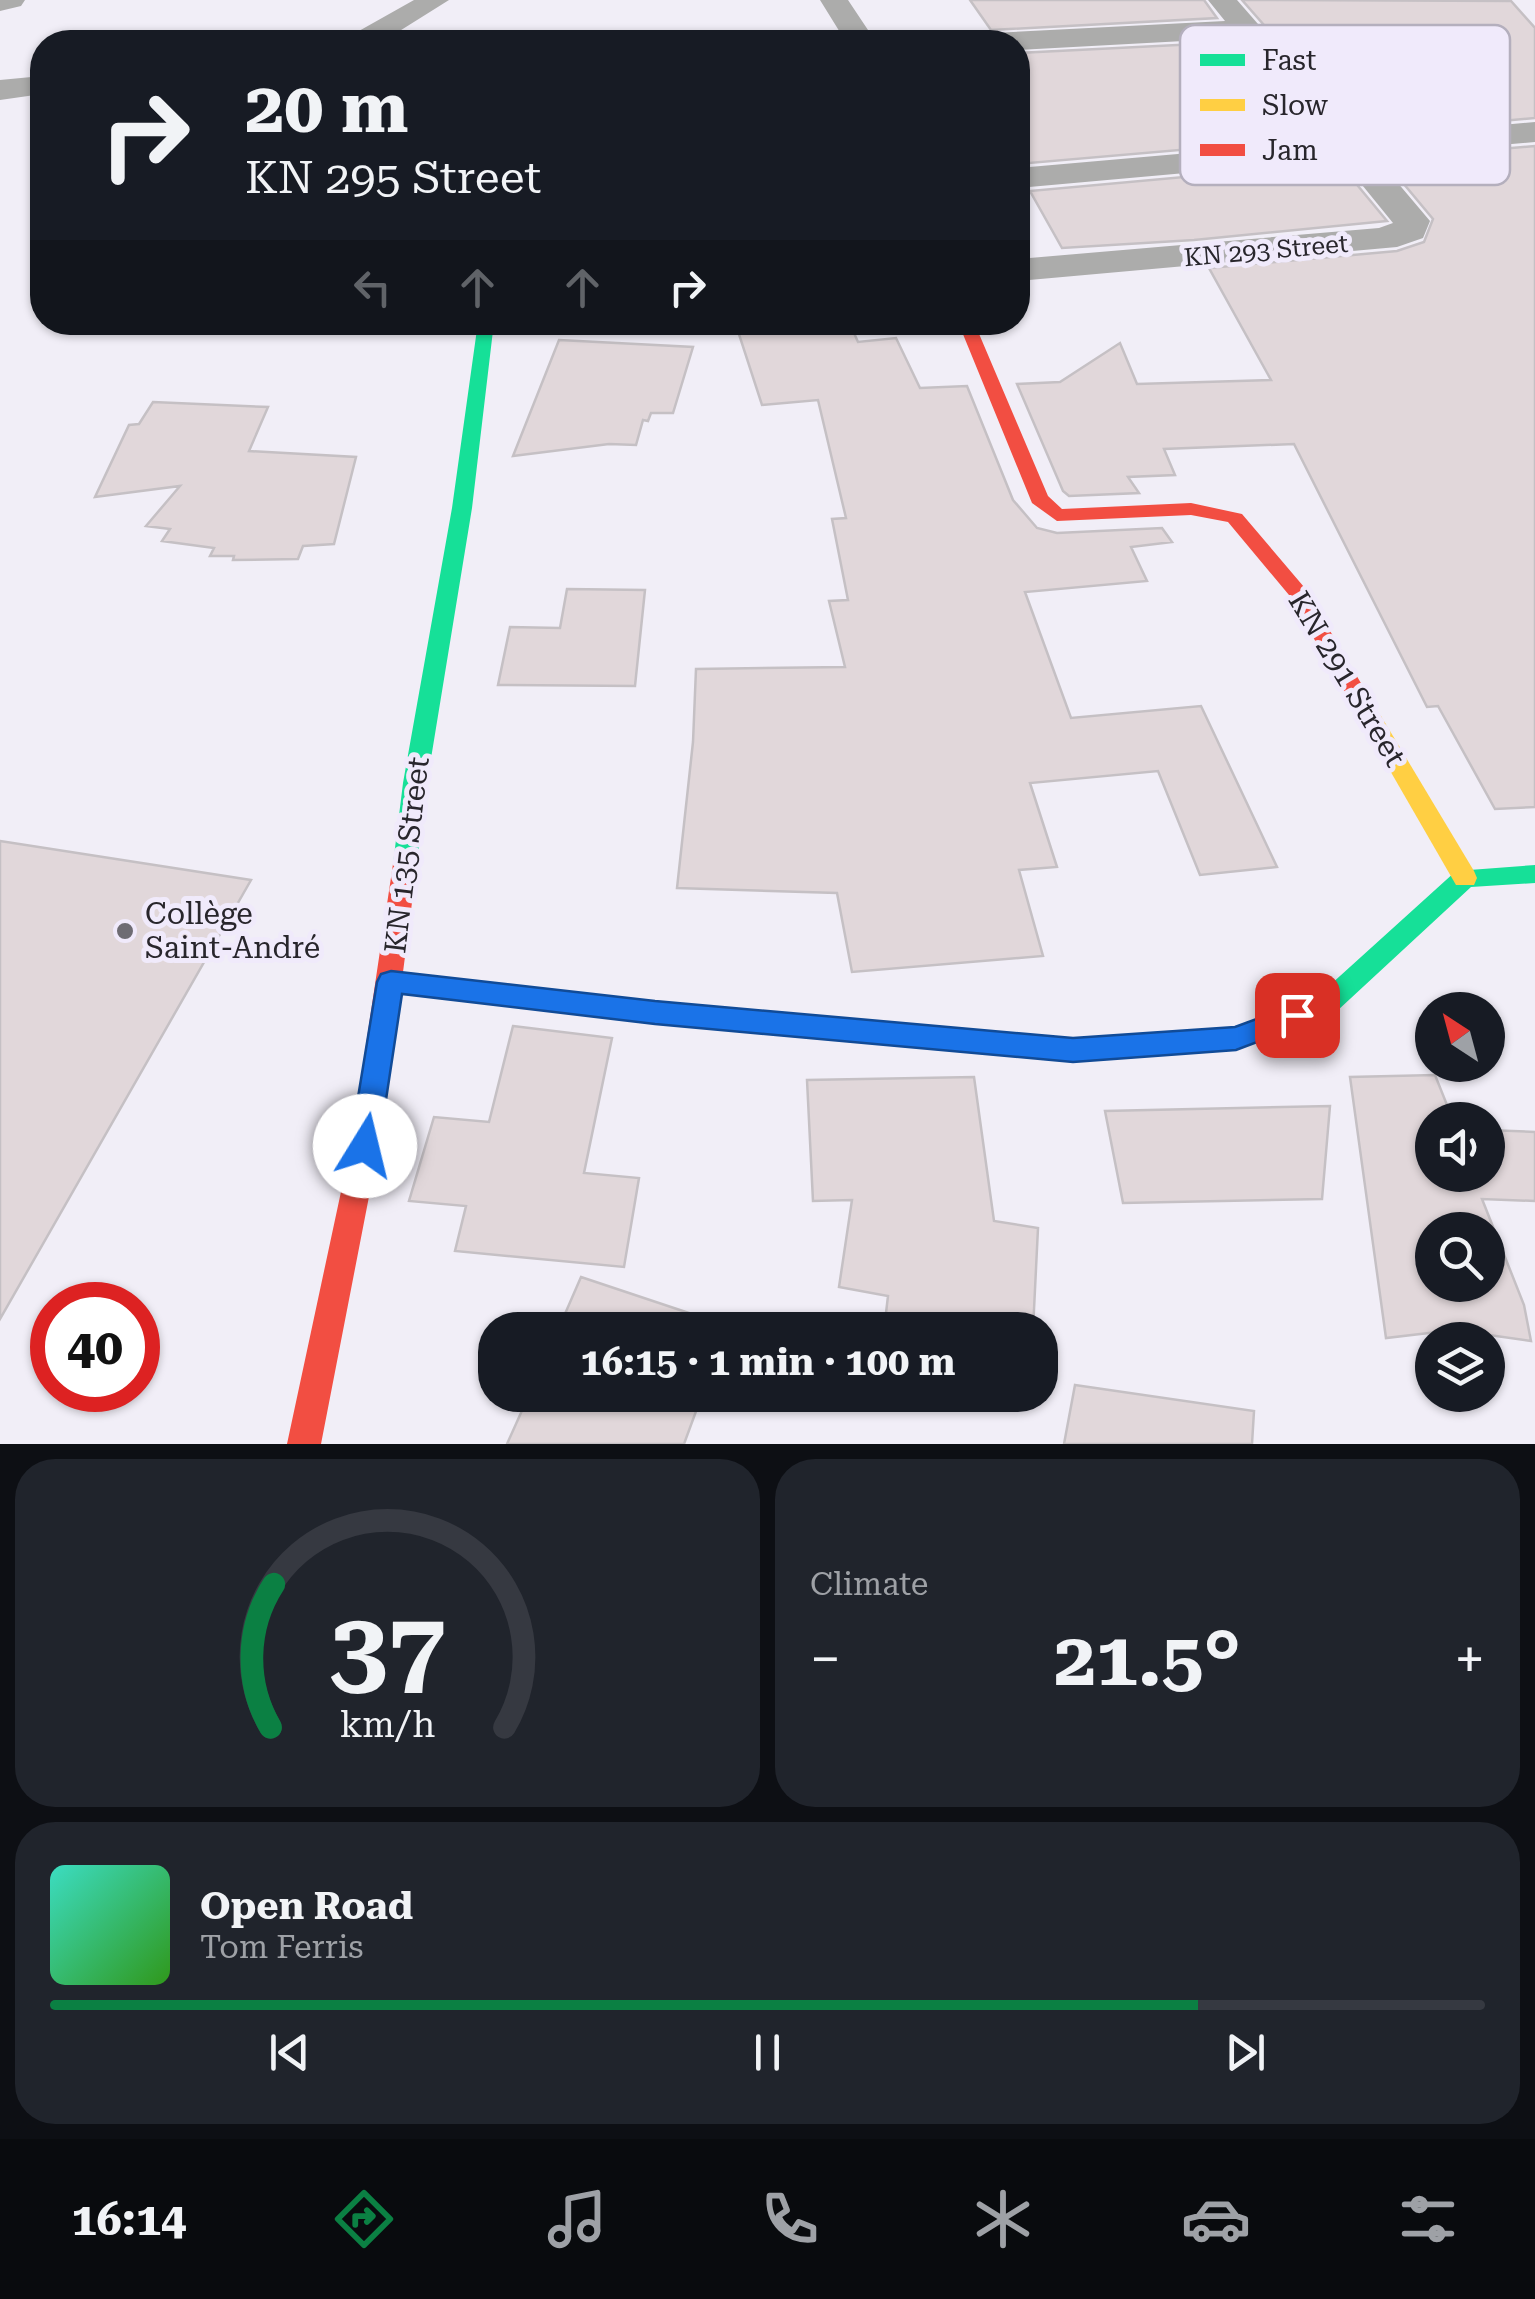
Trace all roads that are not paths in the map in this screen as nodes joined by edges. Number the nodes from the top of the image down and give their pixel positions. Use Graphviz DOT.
graph roads {
  1 [pos="11,0"];
  2 [pos="435,0"];
  3 [pos="834,0"];
  4 [pos="1222,0"];
  5 [pos="0,2"];
  6 [pos="1246,25"];
  7 [pos="383,30"];
  8 [pos="853,30"];
  9 [pos="1180,33"];
  10 [pos="1030,40"];
  11 [pos="30,86"];
  12 [pos="0,90"];
  13 [pos="1535,132"];
  14 [pos="1510,134"];
  15 [pos="1180,164"];
  16 [pos="1030,177"];
  17 [pos="1383,185"];
  18 [pos="1030,269"];
  19 [pos="484,335"];
  20 [pos="971,335"];
  21 [pos="1535,874"];
  22 [pos="1465,878"];
  23 [pos="391,982"];
  24 [pos="304,1444"];
  1 -- 5 [label="street"];
  2 -- 7 [label="street"];
  3 -- 8 [label="street"];
  4 -- 6 [label="street"];
  9 -- 10 [label="street"];
  11 -- 12 [label="street"];
  13 -- 14 [label="street"];
  15 -- 16 [label="street"];
  17 -- 18 [label="street, KN 293 Street"];
  19 -- 23 [label="street, KN 135 Street"];
  20 -- 22 [label="street, KN 291 Street"];
  21 -- 22 [label="street"];
  22 -- 23 [label="street"];
  23 -- 24 [label="street, KN 135 Street"];
}
